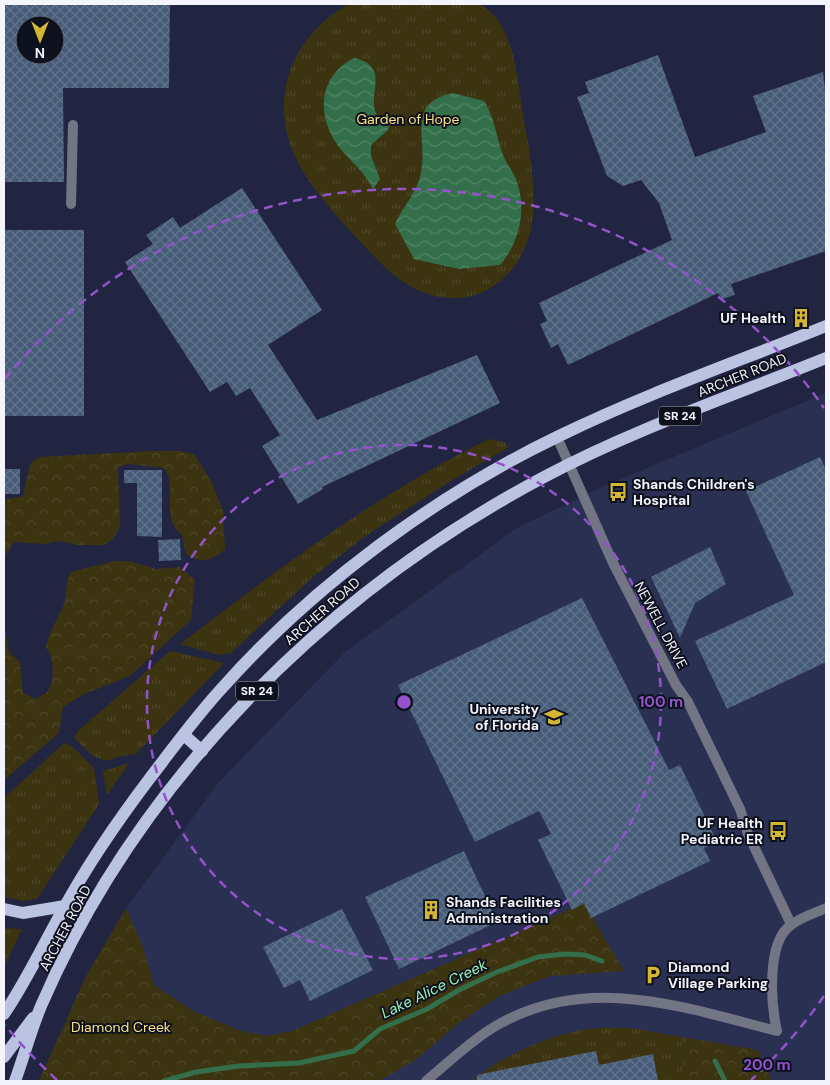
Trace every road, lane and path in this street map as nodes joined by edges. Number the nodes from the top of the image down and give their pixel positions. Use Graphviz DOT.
graph roads {
  1 [pos="73,125"];
  2 [pos="71,204"];
  3 [pos="826,326"];
  4 [pos="826,358"];
  5 [pos="557,437"];
  6 [pos="568,465"];
  7 [pos="184,734"];
  8 [pos="202,751"];
  9 [pos="65,906"];
  10 [pos="826,908"];
  11 [pos="4,909"];
  12 [pos="791,924"];
  13 [pos="40,1008"];
  14 [pos="4,1014"];
  15 [pos="4,1057"];
  16 [pos="15,1081"];
  17 [pos="426,1081"];
  1 -- 2 [label="street"];
  3 -- 5 [label="main road, ARCHER ROAD / SR 24"];
  4 -- 6 [label="main road, ARCHER ROAD / SR 24"];
  5 -- 6 [label="street, NEWELL DRIVE"];
  5 -- 7 [label="main road, ARCHER ROAD / SR 24"];
  6 -- 8 [label="main road, ARCHER ROAD / SR 24"];
  6 -- 12 [label="street, NEWELL DRIVE"];
  7 -- 8 [label="main road"];
  7 -- 9 [label="main road, ARCHER ROAD / SR 24"];
  8 -- 13 [label="main road, ARCHER ROAD / SR 24"];
  9 -- 11 [label="main road"];
  9 -- 14 [label="main road, ARCHER ROAD / SR 24"];
  10 -- 12 [label="street"];
  12 -- 17 [label="street"];
  13 -- 15 [label="main road"];
  13 -- 16 [label="main road, ARCHER ROAD / SR 24"];
}
